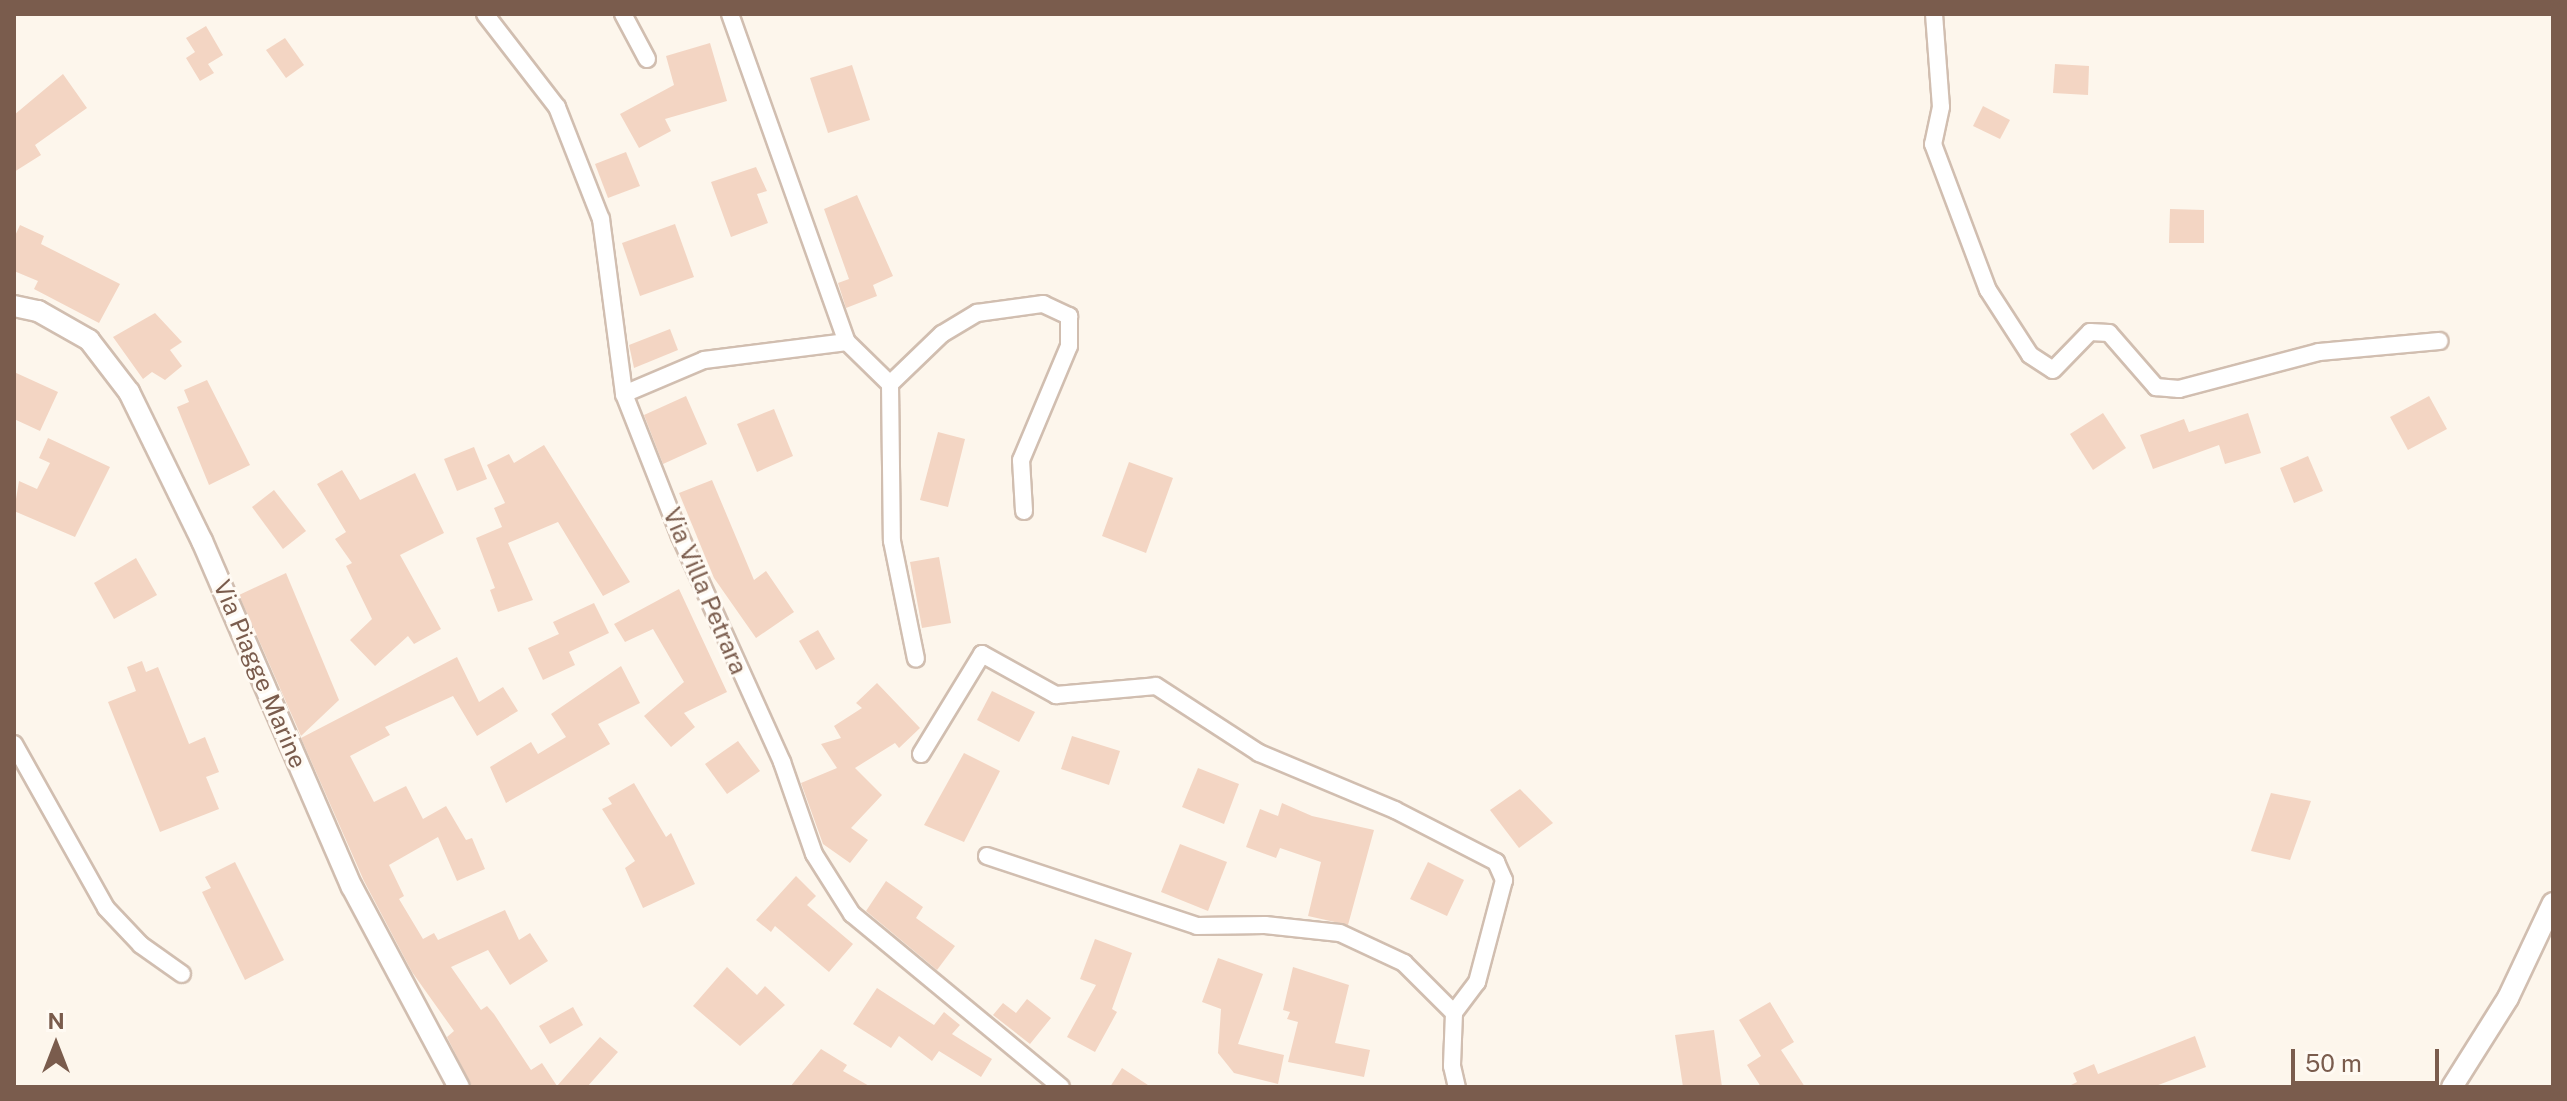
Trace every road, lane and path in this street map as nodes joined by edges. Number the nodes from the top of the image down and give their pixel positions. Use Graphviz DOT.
graph roads {
  1 [pos="485,14"];
  2 [pos="623,14"];
  3 [pos="730,14"];
  4 [pos="1934,14"];
  5 [pos="647,59"];
  6 [pos="14,306"];
  7 [pos="2440,341"];
  8 [pos="847,342"];
  9 [pos="890,384"];
  10 [pos="624,394"];
  11 [pos="1024,511"];
  12 [pos="916,659"];
  13 [pos="14,744"];
  14 [pos="921,754"];
  15 [pos="987,856"];
  16 [pos="2553,903"];
  17 [pos="182,974"];
  18 [pos="1454,1013"];
  19 [pos="459,1087"];
  20 [pos="1061,1087"];
  21 [pos="1457,1087"];
  22 [pos="2452,1087"];
  1 -- 10 [label="street, Via Villa Petrara"];
  2 -- 5 [label="street"];
  3 -- 8 [label="street"];
  4 -- 7 [label="street"];
  6 -- 19 [label="street, Via Piagge Marine"];
  8 -- 9 [label="street"];
  8 -- 10 [label="street"];
  9 -- 11 [label="street"];
  9 -- 12 [label="street"];
  10 -- 20 [label="street, Via Villa Petrara"];
  13 -- 17 [label="street"];
  14 -- 18 [label="street"];
  15 -- 18 [label="street"];
  16 -- 22 [label="street"];
  18 -- 21 [label="street"];
}
